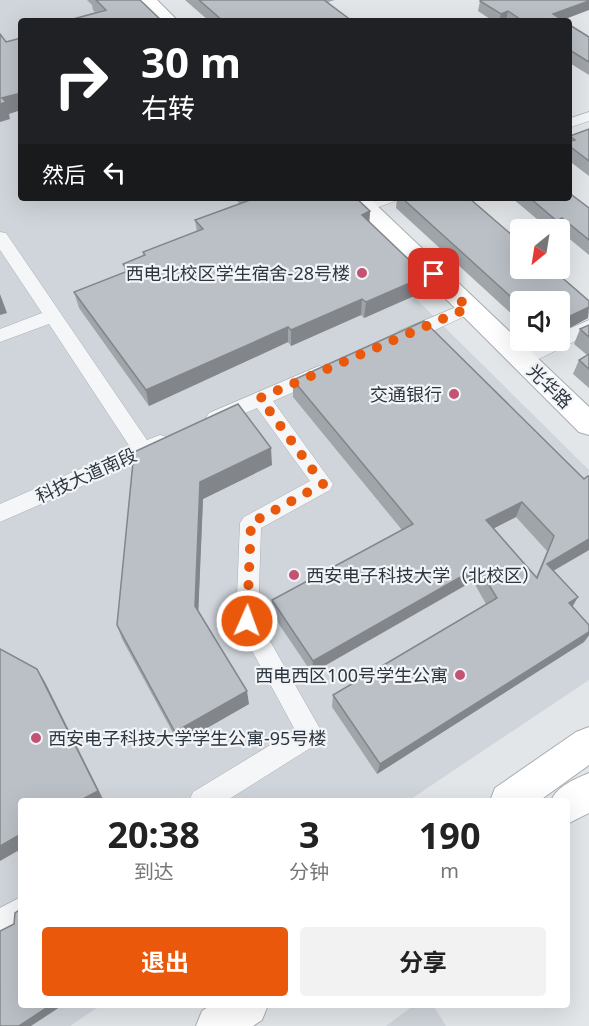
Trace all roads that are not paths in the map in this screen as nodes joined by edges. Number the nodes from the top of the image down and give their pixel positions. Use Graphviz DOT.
graph roads {
  1 [pos="147,0"];
  2 [pos="166,18"];
  3 [pos="589,116"];
  4 [pos="572,122"];
  5 [pos="370,201"];
  6 [pos="0,237"];
  7 [pos="468,308"];
  8 [pos="52,316"];
  9 [pos="589,326"];
  10 [pos="570,335"];
  11 [pos="0,336"];
  12 [pos="381,346"];
  13 [pos="538,351"];
  14 [pos="522,359"];
  15 [pos="337,365"];
  16 [pos="260,398"];
  17 [pos="589,424"];
  18 [pos="196,427"];
  19 [pos="175,436"];
  20 [pos="143,450"];
  21 [pos="0,513"];
  22 [pos="589,744"];
  23 [pos="589,791"];
  24 [pos="207,798"];
  25 [pos="512,798"];
  26 [pos="570,804"];
  27 [pos="18,913"];
  28 [pos="0,924"];
  29 [pos="243,1008"];
  30 [pos="217,1026"];
  1 -- 2 [label="street"];
  3 -- 4 [label="street"];
  5 -- 7 [label="street, 光华路"];
  6 -- 8 [label="street"];
  7 -- 12 [label="street"];
  7 -- 14 [label="street, 光华路"];
  8 -- 11 [label="street"];
  8 -- 20 [label="street"];
  9 -- 10 [label="street"];
  13 -- 14 [label="street"];
  14 -- 17 [label="street, 光华路"];
  15 -- 16 [label="street"];
  16 -- 18 [label="street"];
  16 -- 24 [label="street"];
  19 -- 20 [label="street, 科技大道南段"];
  20 -- 21 [label="street, 科技大道南段"];
  22 -- 25 [label="street"];
  23 -- 26 [label="street"];
  27 -- 28 [label="street"];
  29 -- 30 [label="street"];
}
